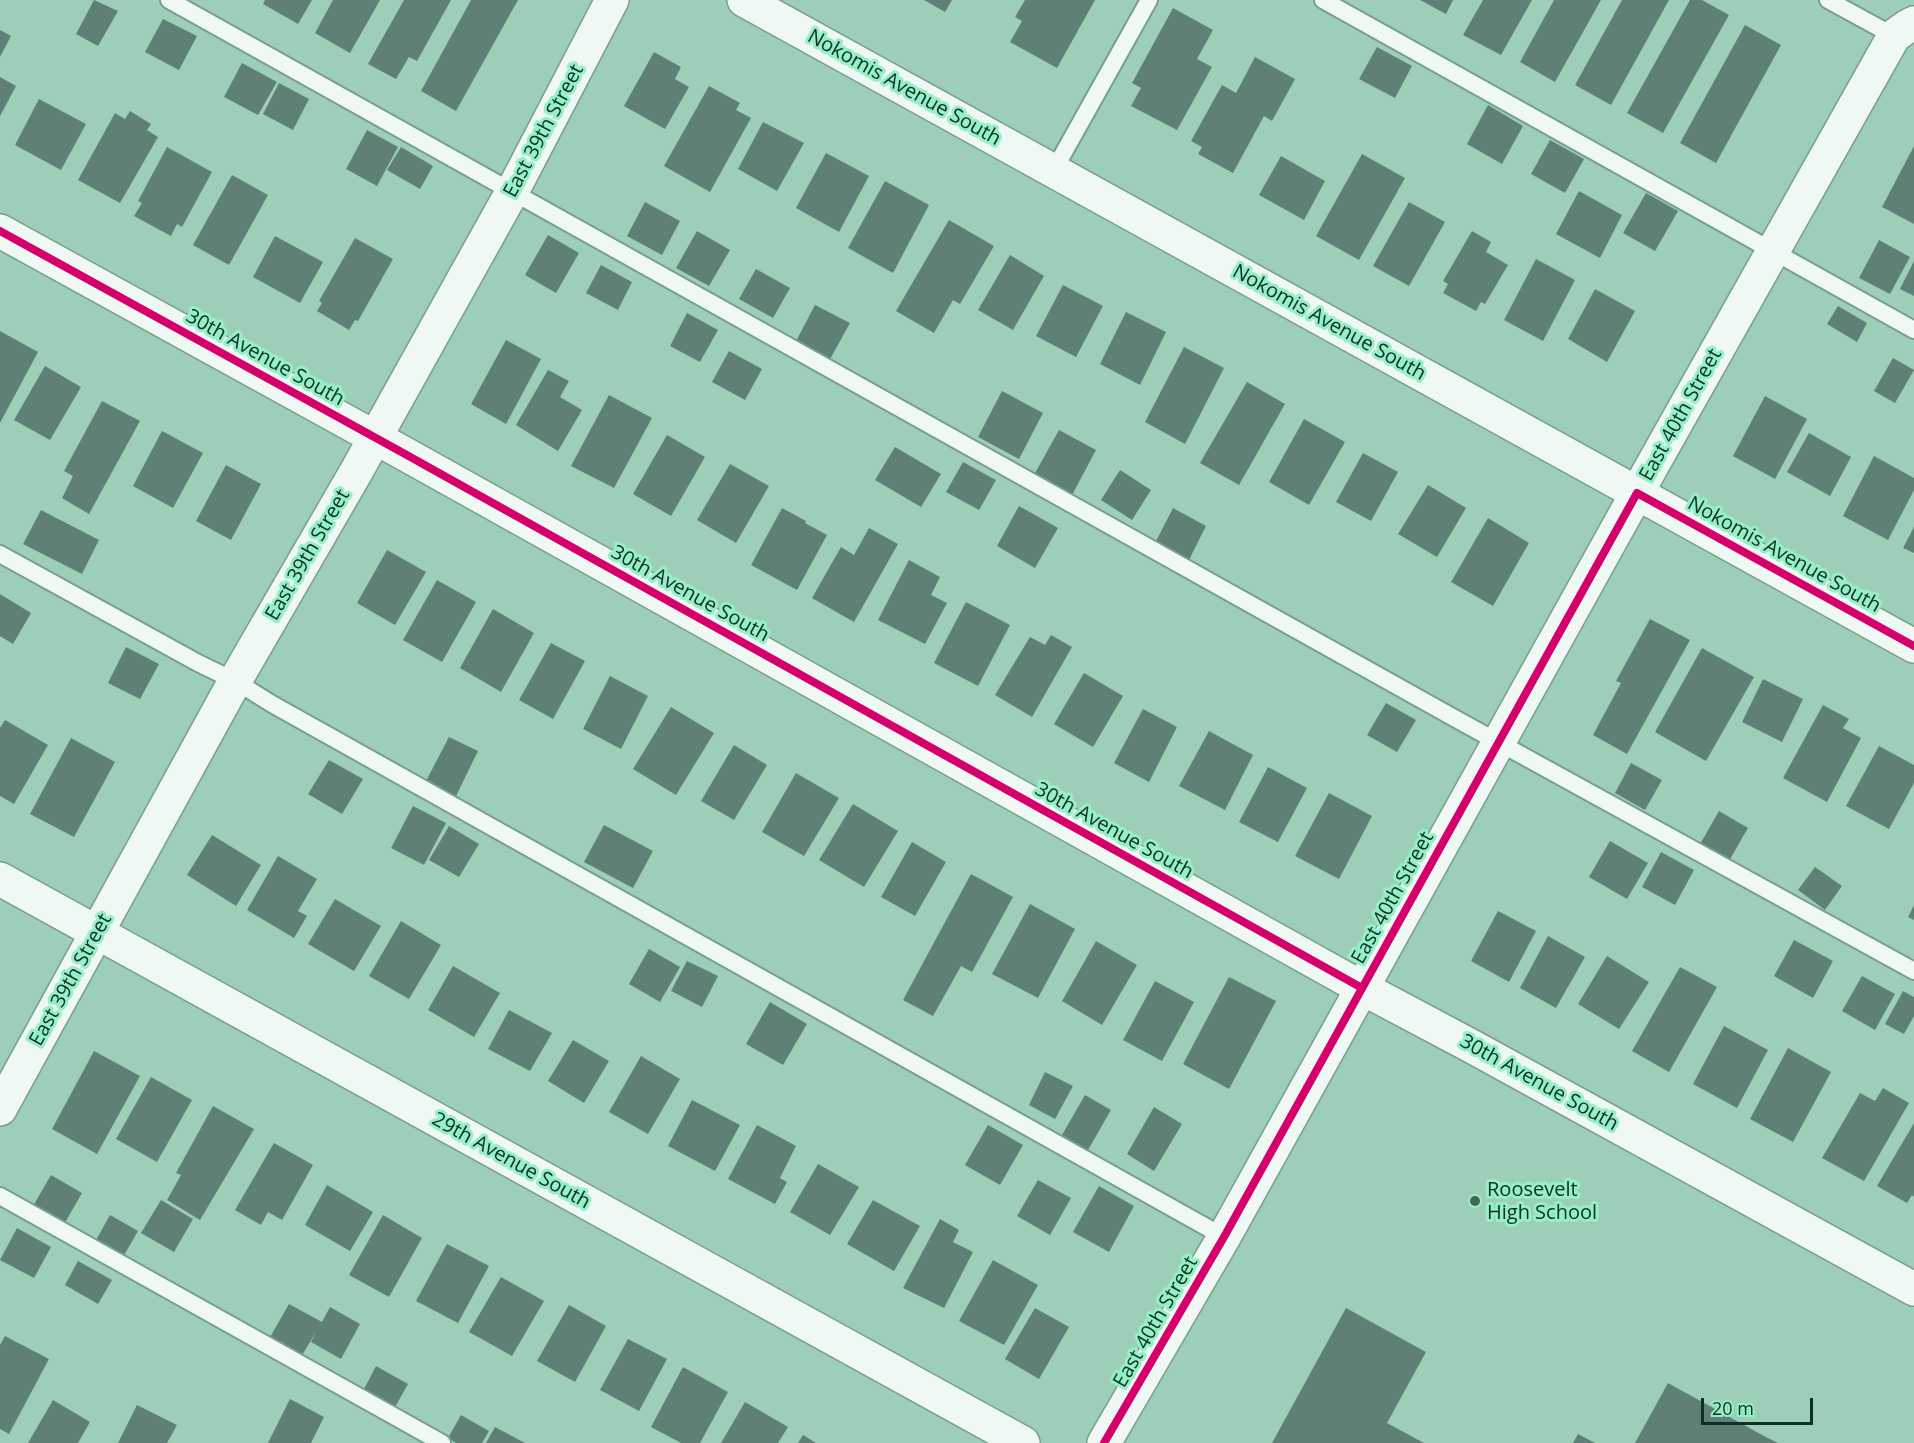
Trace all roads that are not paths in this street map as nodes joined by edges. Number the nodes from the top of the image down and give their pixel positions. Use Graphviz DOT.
graph roads {
  1 [pos="169,0"];
  2 [pos="612,0"];
  3 [pos="744,0"];
  4 [pos="1149,0"];
  5 [pos="1323,0"];
  6 [pos="1828,0"];
  7 [pos="1904,30"];
  8 [pos="1054,170"];
  9 [pos="512,192"];
  10 [pos="0,231"];
  11 [pos="1774,252"];
  12 [pos="1914,330"];
  13 [pos="374,438"];
  14 [pos="1637,493"];
  15 [pos="0,554"];
  16 [pos="1914,646"];
  17 [pos="236,681"];
  18 [pos="1499,743"];
  19 [pos="0,879"];
  20 [pos="97,933"];
  21 [pos="1914,971"];
  22 [pos="1362,988"];
  23 [pos="0,1109"];
  24 [pos="0,1196"];
  25 [pos="1224,1237"];
  26 [pos="1914,1289"];
  27 [pos="442,1443"];
  28 [pos="1023,1443"];
  29 [pos="1104,1443"];
  1 -- 9 [label="lane"];
  2 -- 9 [label="street, East 39th Street"];
  3 -- 8 [label="street, Nokomis Avenue South"];
  4 -- 8 [label="lane"];
  5 -- 11 [label="lane"];
  6 -- 7 [label="lane"];
  7 -- 11 [label="street, East 40th Street"];
  8 -- 14 [label="street, Nokomis Avenue South"];
  9 -- 13 [label="street, East 39th Street"];
  9 -- 18 [label="lane"];
  10 -- 13 [label="street, 30th Avenue South"];
  11 -- 12 [label="lane"];
  11 -- 14 [label="street, East 40th Street"];
  13 -- 17 [label="street, East 39th Street"];
  13 -- 22 [label="street, 30th Avenue South"];
  14 -- 16 [label="street, Nokomis Avenue South"];
  14 -- 18 [label="street, East 40th Street"];
  15 -- 17 [label="lane"];
  17 -- 20 [label="street, East 39th Street"];
  17 -- 25 [label="lane"];
  18 -- 21 [label="lane"];
  18 -- 22 [label="street, East 40th Street"];
  19 -- 20 [label="street, 29th Avenue South"];
  20 -- 23 [label="street, East 39th Street"];
  20 -- 28 [label="street, 29th Avenue South"];
  22 -- 25 [label="street, East 40th Street"];
  22 -- 26 [label="street, 30th Avenue South"];
  24 -- 27 [label="lane"];
  25 -- 29 [label="street, East 40th Street"];
}
